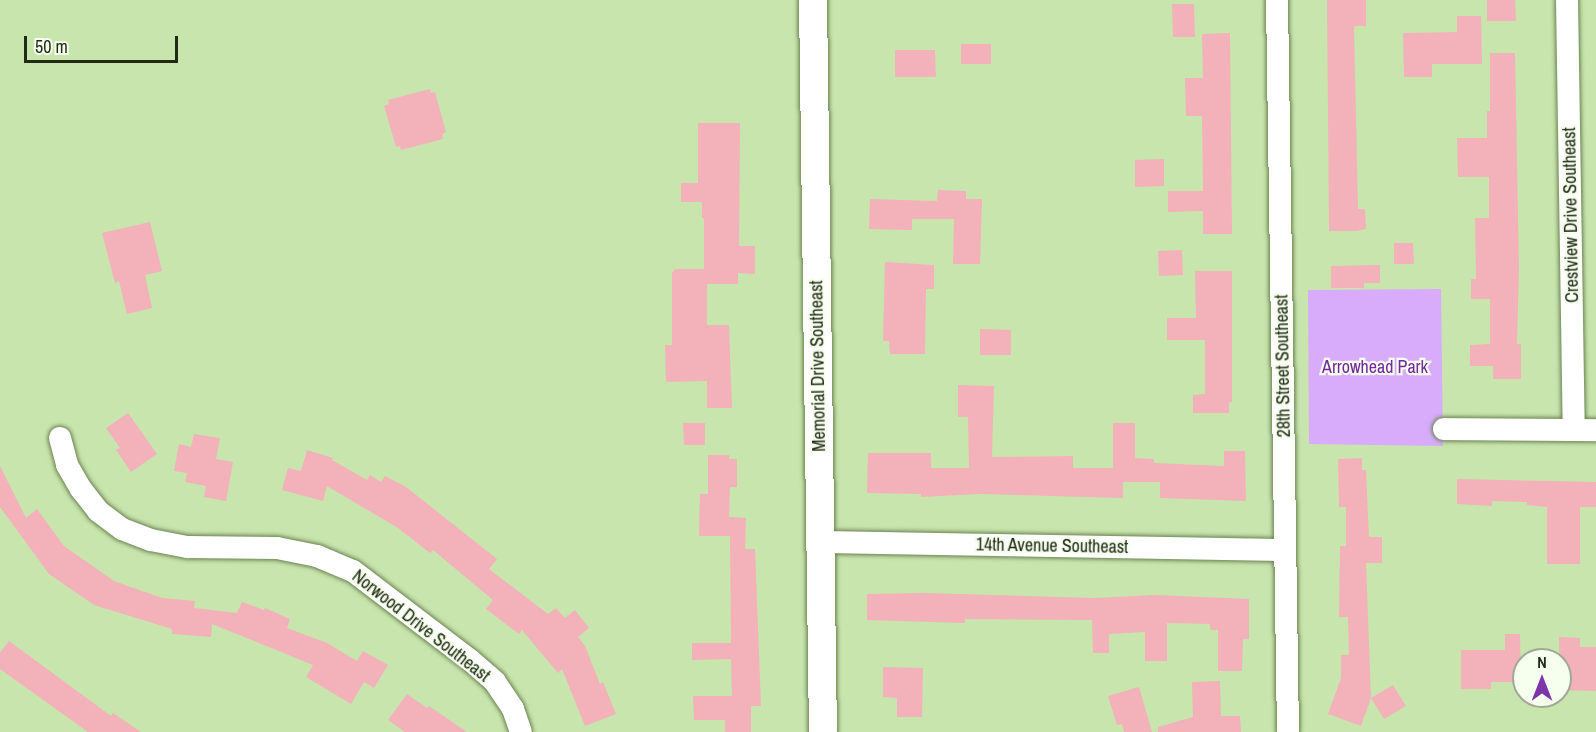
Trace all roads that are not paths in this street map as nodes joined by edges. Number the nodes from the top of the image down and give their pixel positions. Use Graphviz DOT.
graph roads {
  1 [pos="813,0"];
  2 [pos="1277,0"];
  3 [pos="1568,0"];
  4 [pos="1444,429"];
  5 [pos="1585,430"];
  6 [pos="60,438"];
  7 [pos="820,542"];
  8 [pos="1285,550"];
  9 [pos="521,732"];
  10 [pos="823,732"];
  11 [pos="1288,732"];
  1 -- 7 [label="street, Memorial Drive Southeast"];
  2 -- 8 [label="street, 28th Street Southeast"];
  3 -- 5 [label="street, Crestview Drive Southeast"];
  4 -- 5 [label="street"];
  6 -- 9 [label="street, Norwood Drive Southeast"];
  7 -- 8 [label="street, 14th Avenue Southeast"];
  7 -- 10 [label="street, Memorial Drive Southeast"];
  8 -- 11 [label="street, 28th Street Southeast"];
}
